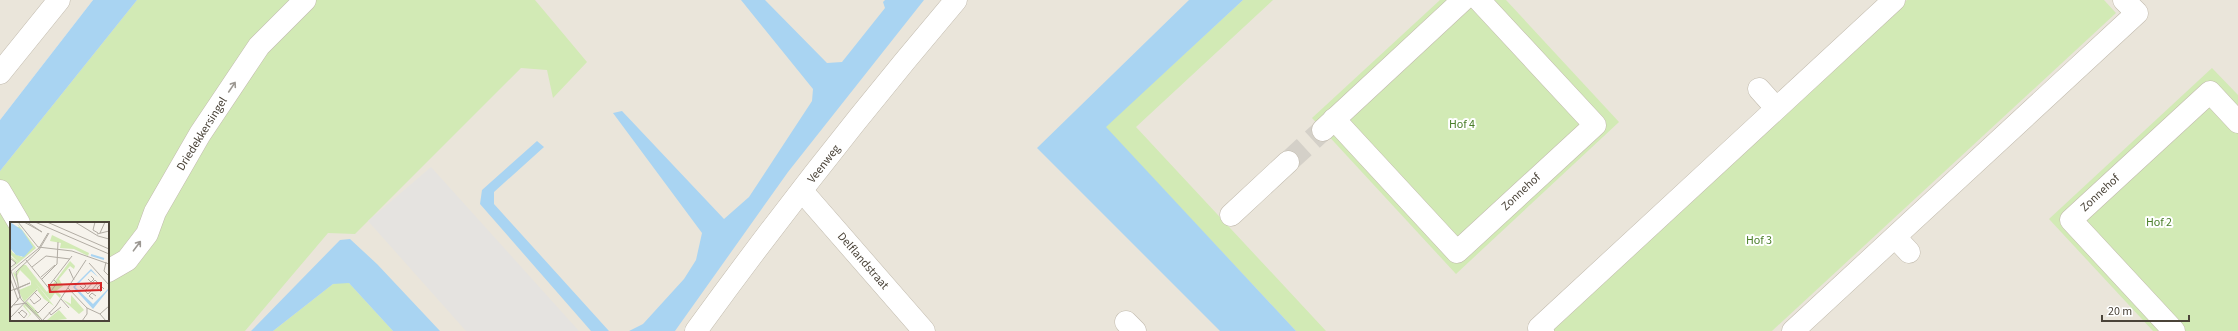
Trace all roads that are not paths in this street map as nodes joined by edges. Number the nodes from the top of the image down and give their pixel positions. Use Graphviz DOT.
graph roads {
  1 [pos="59,0"];
  2 [pos="305,0"];
  3 [pos="956,0"];
  4 [pos="1463,0"];
  5 [pos="1479,0"];
  6 [pos="1894,0"];
  7 [pos="2124,0"];
  8 [pos="0,73"];
  9 [pos="1759,89"];
  10 [pos="1776,108"];
  11 [pos="2238,122"];
  12 [pos="1288,162"];
  13 [pos="802,191"];
  14 [pos="1,192"];
  15 [pos="1231,215"];
  16 [pos="18,222"];
  17 [pos="109,270"];
  18 [pos="696,331"];
  19 [pos="924,331"];
  20 [pos="1543,331"];
  21 [pos="1793,331"];
  22 [pos="2174,331"];
  1 -- 8 [label="street"];
  17 -- 2 [label="street, Driedekkersingel, one-way"];
  3 -- 13 [label="street, Veenweg"];
  4 -- 5 [label="street, Zonnehof"];
  6 -- 10 [label="street"];
  7 -- 21 [label="street"];
  9 -- 10 [label="street"];
  10 -- 20 [label="street"];
  11 -- 22 [label="street, Zonnehof"];
  12 -- 15 [label="street"];
  13 -- 18 [label="street, Veenweg"];
  13 -- 19 [label="street, Delflandstraat"];
  14 -- 16 [label="street"];
}
